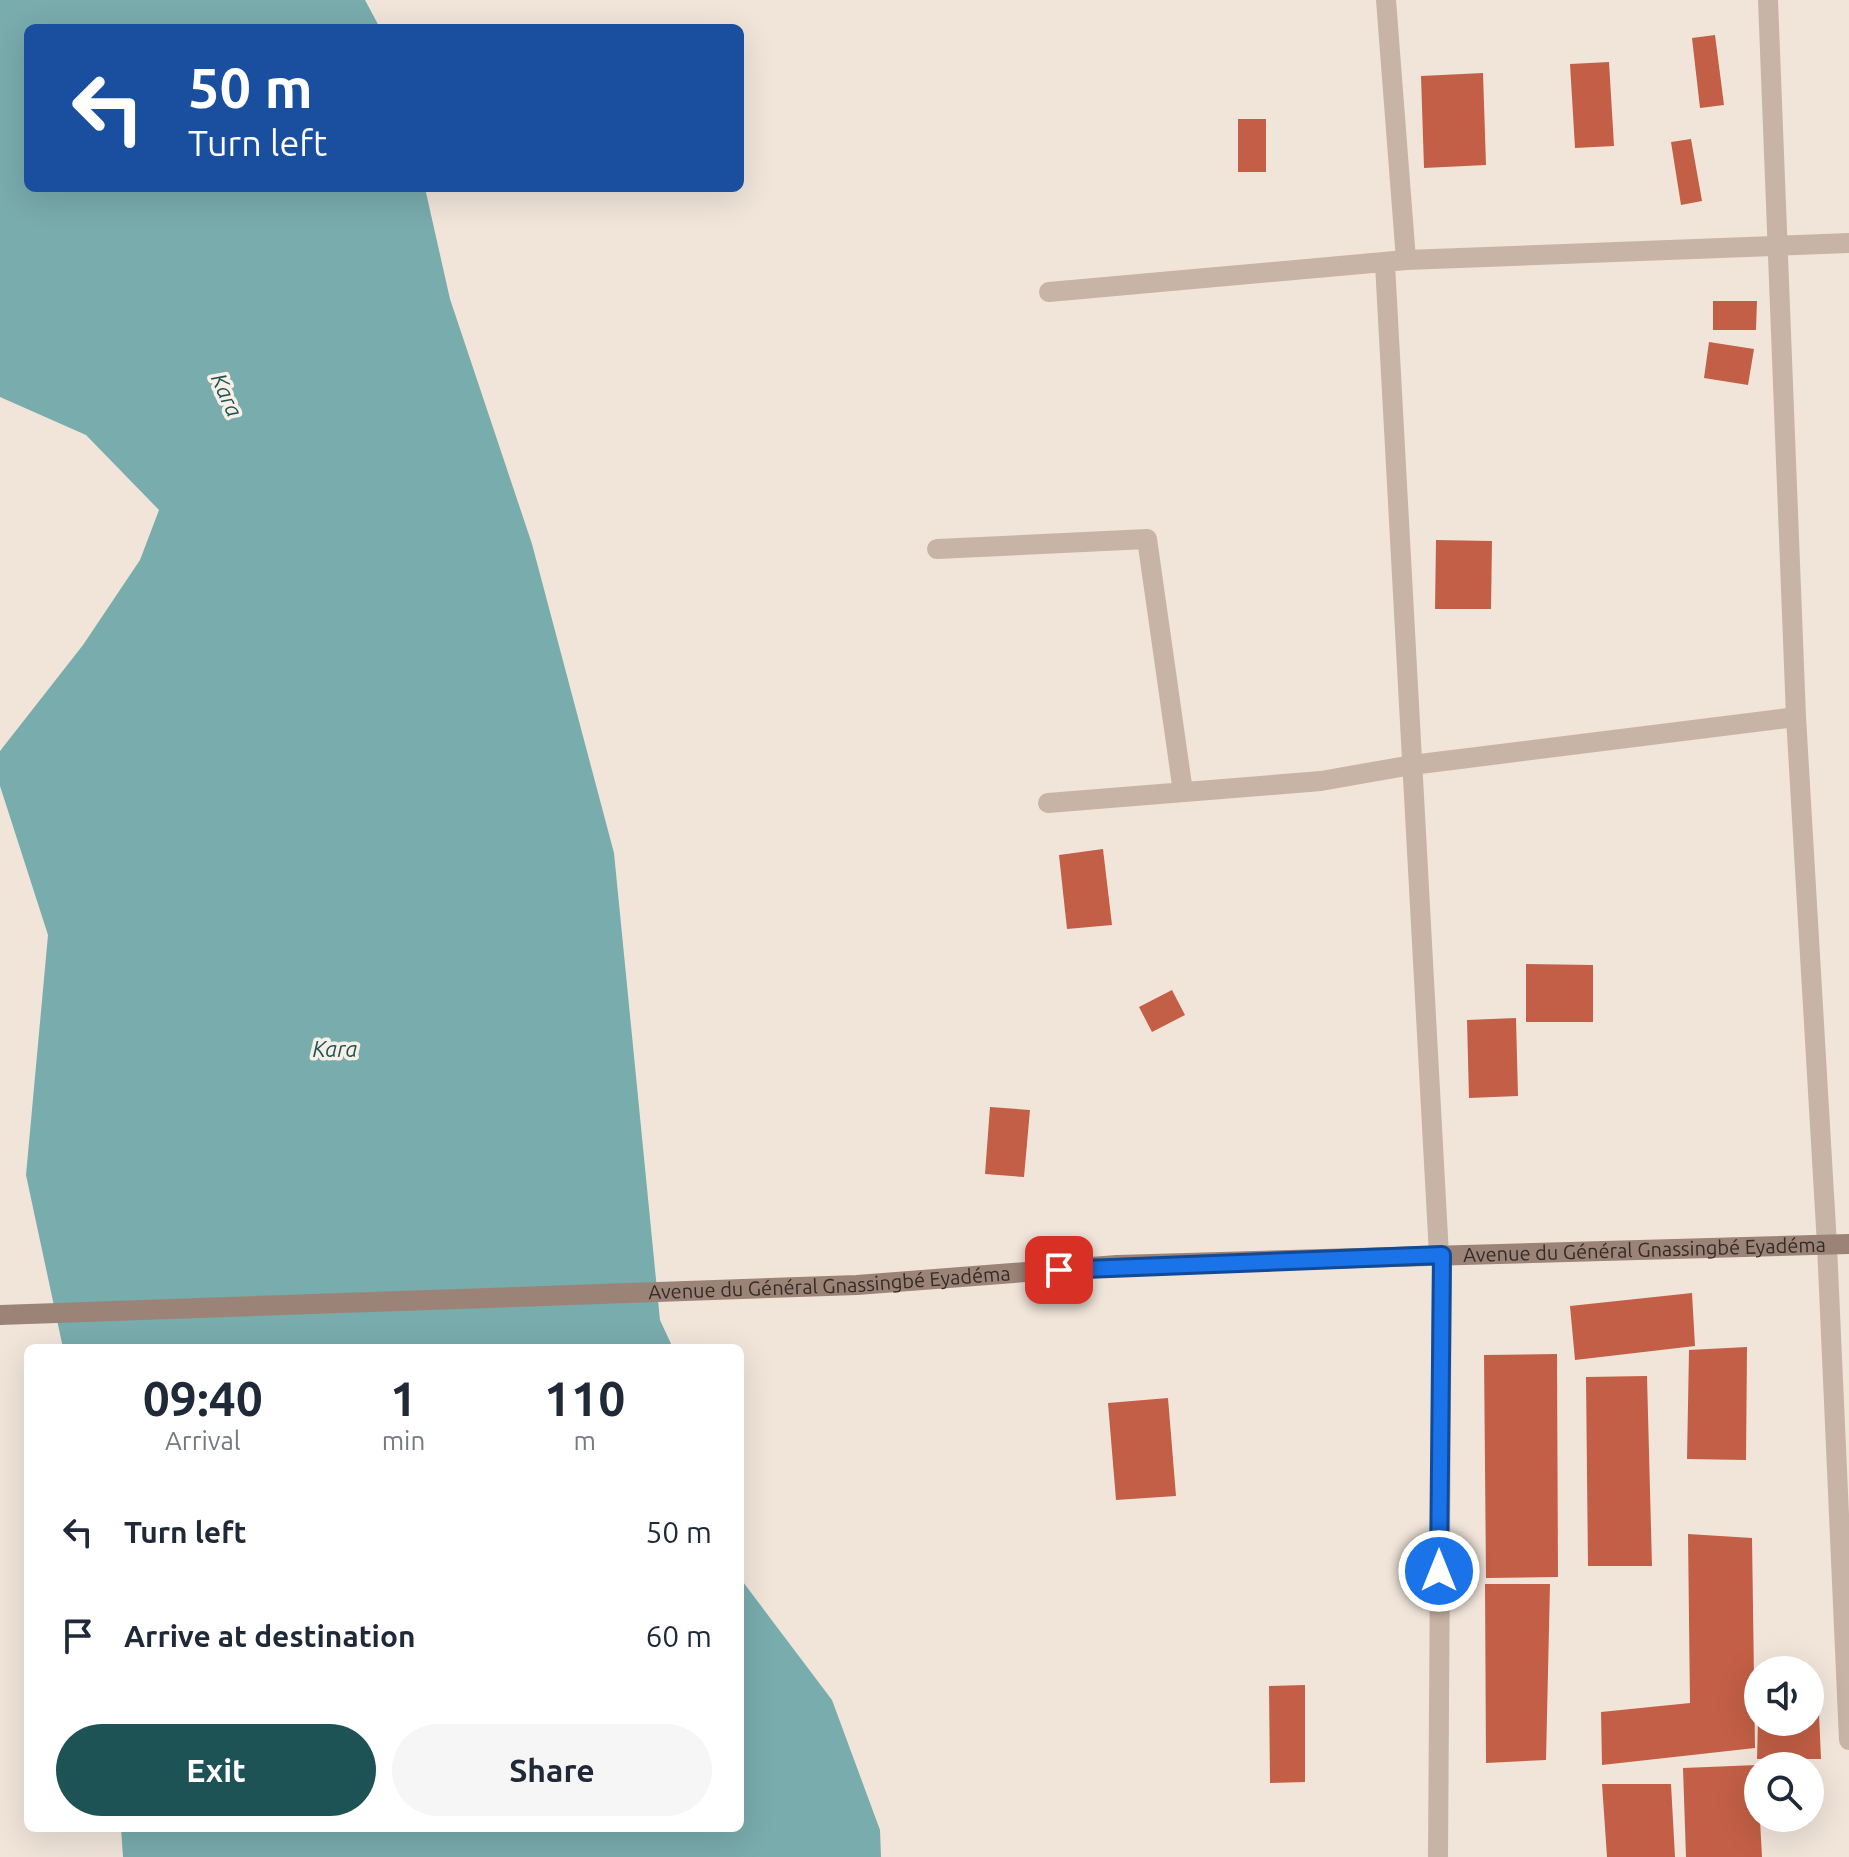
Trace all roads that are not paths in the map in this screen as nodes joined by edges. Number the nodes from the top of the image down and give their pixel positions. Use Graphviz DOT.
graph roads {
  1 [pos="1386,0"];
  2 [pos="1768,0"];
  3 [pos="1849,243"];
  4 [pos="1778,244"];
  5 [pos="1396,262"];
  6 [pos="1049,292"];
  7 [pos="937,549"];
  8 [pos="1796,717"];
  9 [pos="1412,765"];
  10 [pos="1183,792"];
  11 [pos="1048,803"];
  12 [pos="1849,1244"];
  13 [pos="1827,1245"];
  14 [pos="1440,1255"];
  15 [pos="0,1315"];
  16 [pos="1849,1740"];
  17 [pos="1438,1857"];
  1 -- 5 [label="street"];
  2 -- 4 [label="street"];
  3 -- 4 [label="street"];
  4 -- 5 [label="street"];
  4 -- 8 [label="street"];
  5 -- 6 [label="street"];
  5 -- 9 [label="street"];
  7 -- 10 [label="street"];
  8 -- 9 [label="street"];
  8 -- 13 [label="street"];
  9 -- 10 [label="street"];
  9 -- 14 [label="street"];
  10 -- 11 [label="street"];
  12 -- 13 [label="main road, Avenue du Général Gnassingbé Eyadéma"];
  13 -- 14 [label="main road, Avenue du Général Gnassingbé Eyadéma"];
  13 -- 16 [label="street"];
  14 -- 15 [label="main road, Avenue du Général Gnassingbé Eyadéma"];
  14 -- 17 [label="street"];
}
